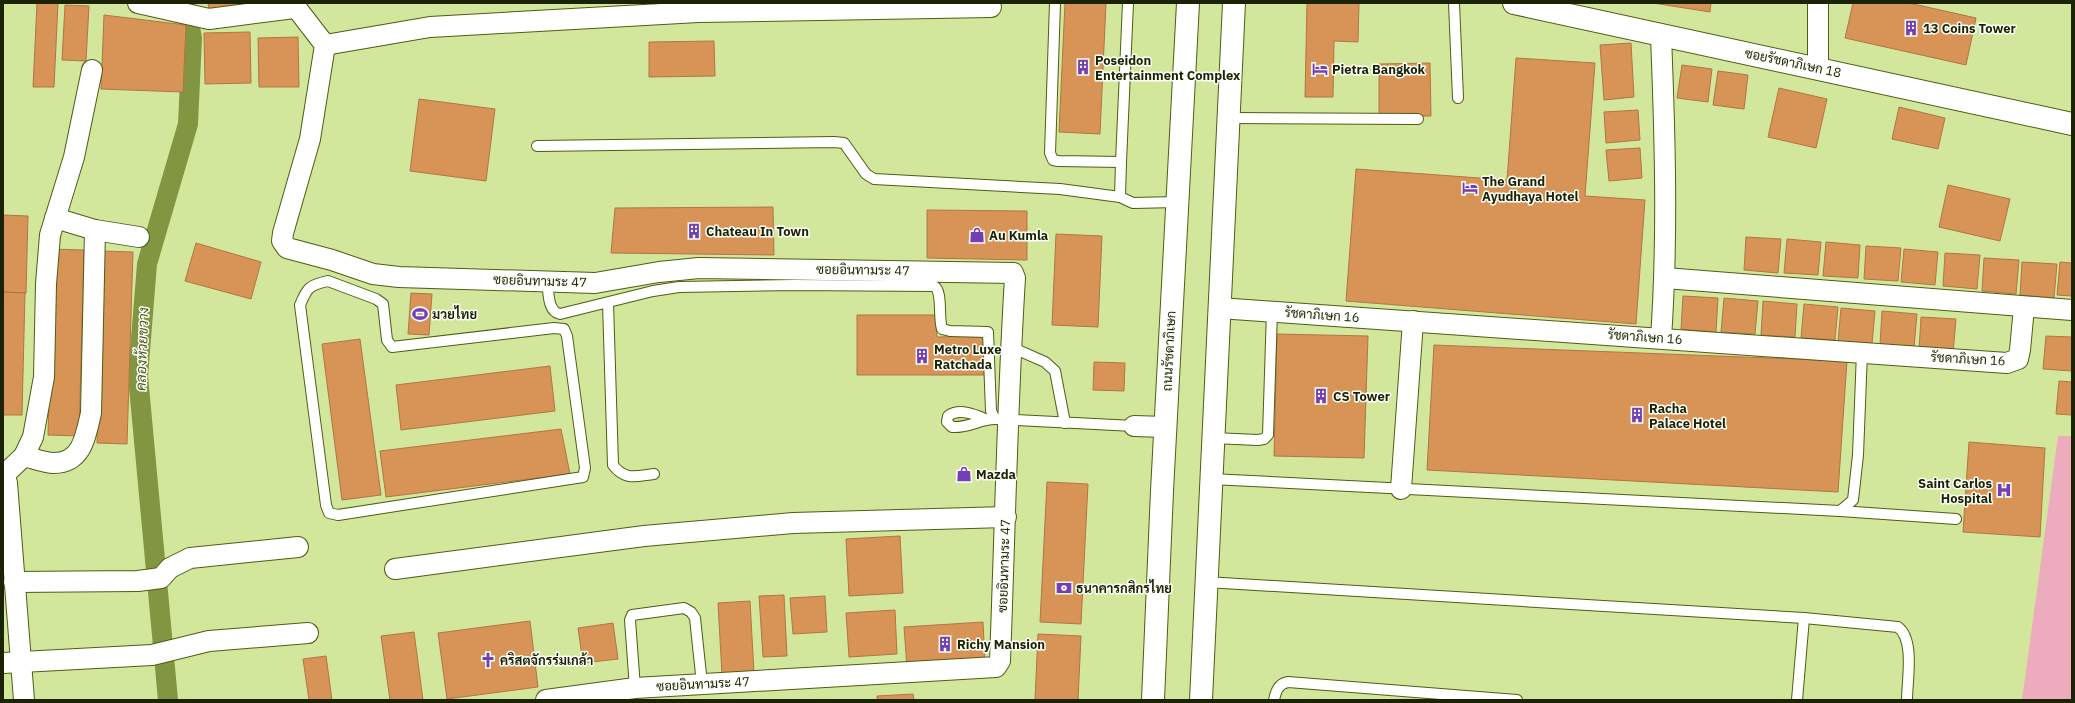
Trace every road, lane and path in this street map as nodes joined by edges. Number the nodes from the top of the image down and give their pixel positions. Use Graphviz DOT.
graph roads {
  1 [pos="138,3"];
  2 [pos="1055,3"];
  3 [pos="1128,3"];
  4 [pos="1188,3"];
  5 [pos="1234,3"];
  6 [pos="1454,3"];
  7 [pos="1514,3"];
  8 [pos="1818,3"];
  9 [pos="992,7"];
  10 [pos="1661,36"];
  11 [pos="325,44"];
  12 [pos="1818,67"];
  13 [pos="92,70"];
  14 [pos="1458,98"];
  15 [pos="1228,118"];
  16 [pos="1418,119"];
  17 [pos="2072,124"];
  18 [pos="536,146"];
  19 [pos="1121,162"];
  20 [pos="1120,197"];
  21 [pos="1177,202"];
  22 [pos="55,218"];
  23 [pos="95,230"];
  24 [pos="139,237"];
  25 [pos="330,270"];
  26 [pos="1665,278"];
  27 [pos="355,279"];
  28 [pos="547,282"];
  29 [pos="608,303"];
  30 [pos="2024,306"];
  31 [pos="1219,308"];
  32 [pos="2072,310"];
  33 [pos="1272,312"];
  34 [pos="1413,321"];
  35 [pos="1661,338"];
  36 [pos="1011,347"];
  37 [pos="1862,352"];
  38 [pos="984,419"];
  39 [pos="1002,420"];
  40 [pos="1065,423"];
  41 [pos="1134,426"];
  42 [pos="1165,427"];
  43 [pos="1213,438"];
  44 [pos="24,456"];
  45 [pos="654,474"];
  46 [pos="4,475"];
  47 [pos="1211,479"];
  48 [pos="1400,489"];
  49 [pos="1840,511"];
  50 [pos="1006,518"];
  51 [pos="1956,519"];
  52 [pos="298,548"];
  53 [pos="395,569"];
  54 [pos="14,582"];
  55 [pos="1206,582"];
  56 [pos="1804,618"];
  57 [pos="308,633"];
  58 [pos="12,663"];
  59 [pos="702,684"];
  60 [pos="635,688"];
  61 [pos="24,700"];
  62 [pos="546,700"];
  63 [pos="1153,700"];
  64 [pos="1201,700"];
  65 [pos="1274,700"];
  66 [pos="1517,700"];
  67 [pos="1797,700"];
  68 [pos="1907,700"];
  1 -- 11 [label="street"];
  2 -- 19 [label="lane"];
  3 -- 19 [label="lane"];
  4 -- 21 [label="main road, ถนนรัชดาภิเษก"];
  5 -- 15 [label="main road"];
  6 -- 14 [label="lane"];
  7 -- 10 [label="main road, ซอยรัชดาภิเษก 18"];
  8 -- 12 [label="street"];
  9 -- 11 [label="street"];
  10 -- 12 [label="main road, ซอยรัชดาภิเษก 18"];
  10 -- 26 [label="street"];
  11 -- 25 [label="street, ซอยอินทามระ 47"];
  12 -- 17 [label="main road, ซอยรัชดาภิเษก 18"];
  13 -- 22 [label="street"];
  15 -- 16 [label="lane"];
  15 -- 31 [label="main road"];
  18 -- 20 [label="lane"];
  19 -- 20 [label="lane"];
  20 -- 21 [label="lane"];
  21 -- 42 [label="main road, ถนนรัชดาภิเษก"];
  22 -- 23 [label="street"];
  22 -- 44 [label="street"];
  23 -- 24 [label="street"];
  23 -- 44 [label="street"];
  25 -- 27 [label="street, ซอยอินทามระ 47"];
  25 -- 27 [label="lane"];
  26 -- 30 [label="street"];
  26 -- 35 [label="street"];
  27 -- 28 [label="street, ซอยอินทามระ 47"];
  28 -- 29 [label="lane"];
  28 -- 36 [label="street, ซอยอินทามระ 47"];
  29 -- 39 [label="lane"];
  29 -- 45 [label="lane"];
  30 -- 32 [label="street"];
  30 -- 37 [label="street, รัชดาภิเษก 16"];
  31 -- 33 [label="street, รัชดาภิเษก 16"];
  31 -- 43 [label="main road"];
  33 -- 34 [label="street, รัชดาภิเษก 16"];
  33 -- 43 [label="lane"];
  34 -- 35 [label="street, รัชดาภิเษก 16"];
  34 -- 48 [label="street"];
  35 -- 37 [label="street, รัชดาภิเษก 16"];
  36 -- 39 [label="street, ซอยอินทามระ 47"];
  36 -- 40 [label="lane"];
  37 -- 49 [label="lane"];
  38 -- 39 [label="lane"];
  39 -- 40 [label="lane"];
  39 -- 50 [label="street, ซอยอินทามระ 47"];
  40 -- 41 [label="lane"];
  41 -- 42 [label="street"];
  42 -- 63 [label="main road, ถนนรัชดาภิเษก"];
  43 -- 47 [label="main road"];
  44 -- 46 [label="street"];
  46 -- 54 [label="street"];
  47 -- 48 [label="lane"];
  47 -- 55 [label="main road"];
  48 -- 49 [label="lane"];
  49 -- 51 [label="lane"];
  50 -- 53 [label="street"];
  50 -- 59 [label="street, ซอยอินทามระ 47"];
  52 -- 54 [label="street"];
  54 -- 58 [label="street"];
  55 -- 56 [label="lane"];
  55 -- 64 [label="main road"];
  56 -- 67 [label="lane"];
  56 -- 68 [label="lane"];
  57 -- 58 [label="street"];
  58 -- 61 [label="street"];
  59 -- 60 [label="street, ซอยอินทามระ 47"];
  59 -- 60 [label="lane"];
  60 -- 62 [label="street, ซอยอินทามระ 47"];
  65 -- 66 [label="lane"];
}
